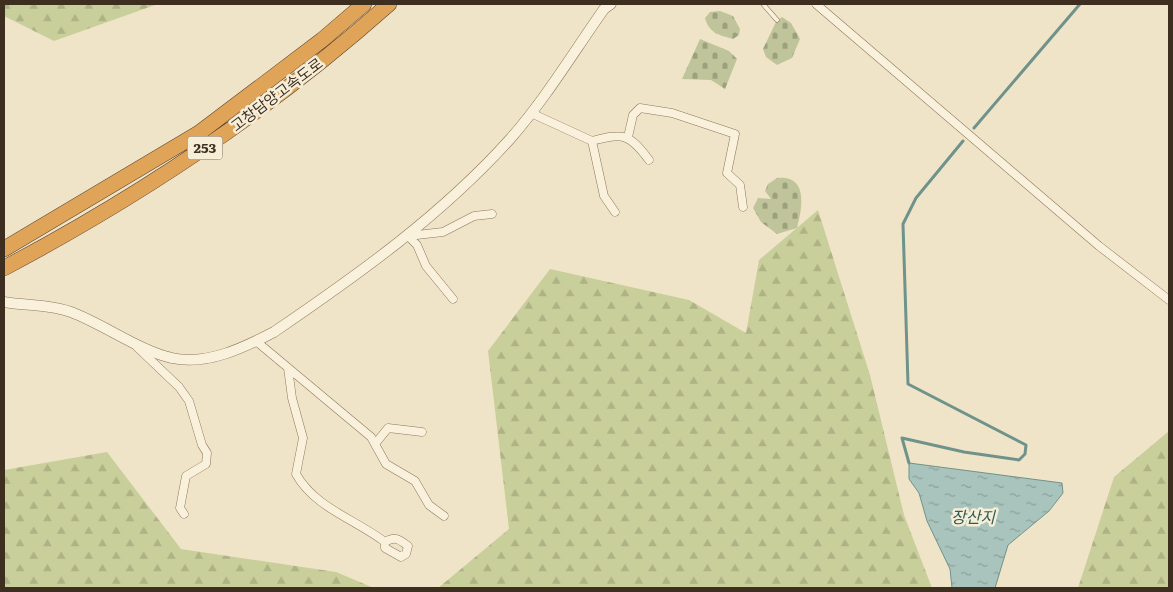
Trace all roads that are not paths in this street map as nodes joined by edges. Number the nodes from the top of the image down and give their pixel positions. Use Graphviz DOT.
graph roads {
  1 [pos="364,4"];
  2 [pos="389,4"];
  3 [pos="611,4"];
  4 [pos="763,4"];
  5 [pos="816,4"];
  6 [pos="777,20"];
  7 [pos="531,113"];
  8 [pos="628,137"];
  9 [pos="592,141"];
  10 [pos="649,160"];
  11 [pos="743,207"];
  12 [pos="615,212"];
  13 [pos="492,214"];
  14 [pos="408,236"];
  15 [pos="4,249"];
  16 [pos="4,268"];
  17 [pos="453,299"];
  18 [pos="1169,300"];
  19 [pos="4,302"];
  20 [pos="128,339"];
  21 [pos="256,341"];
  22 [pos="288,368"];
  23 [pos="422,432"];
  24 [pos="375,444"];
  25 [pos="184,514"];
  26 [pos="444,516"];
  27 [pos="385,542"];
  1 -- 15 [label="highway, 고창담양고속도로 / 253"];
  2 -- 16 [label="highway, 고창담양고속도로 / 253"];
  3 -- 7 [label="street"];
  4 -- 6 [label="lane"];
  5 -- 18 [label="street"];
  7 -- 9 [label="street"];
  7 -- 14 [label="street"];
  8 -- 9 [label="street"];
  8 -- 10 [label="street"];
  8 -- 11 [label="street"];
  9 -- 12 [label="street"];
  13 -- 14 [label="street"];
  14 -- 17 [label="street"];
  14 -- 21 [label="street"];
  19 -- 20 [label="street"];
  20 -- 21 [label="street"];
  20 -- 25 [label="street"];
  21 -- 22 [label="street"];
  22 -- 24 [label="street"];
  22 -- 27 [label="street"];
  23 -- 24 [label="street"];
  24 -- 26 [label="street"];
}
